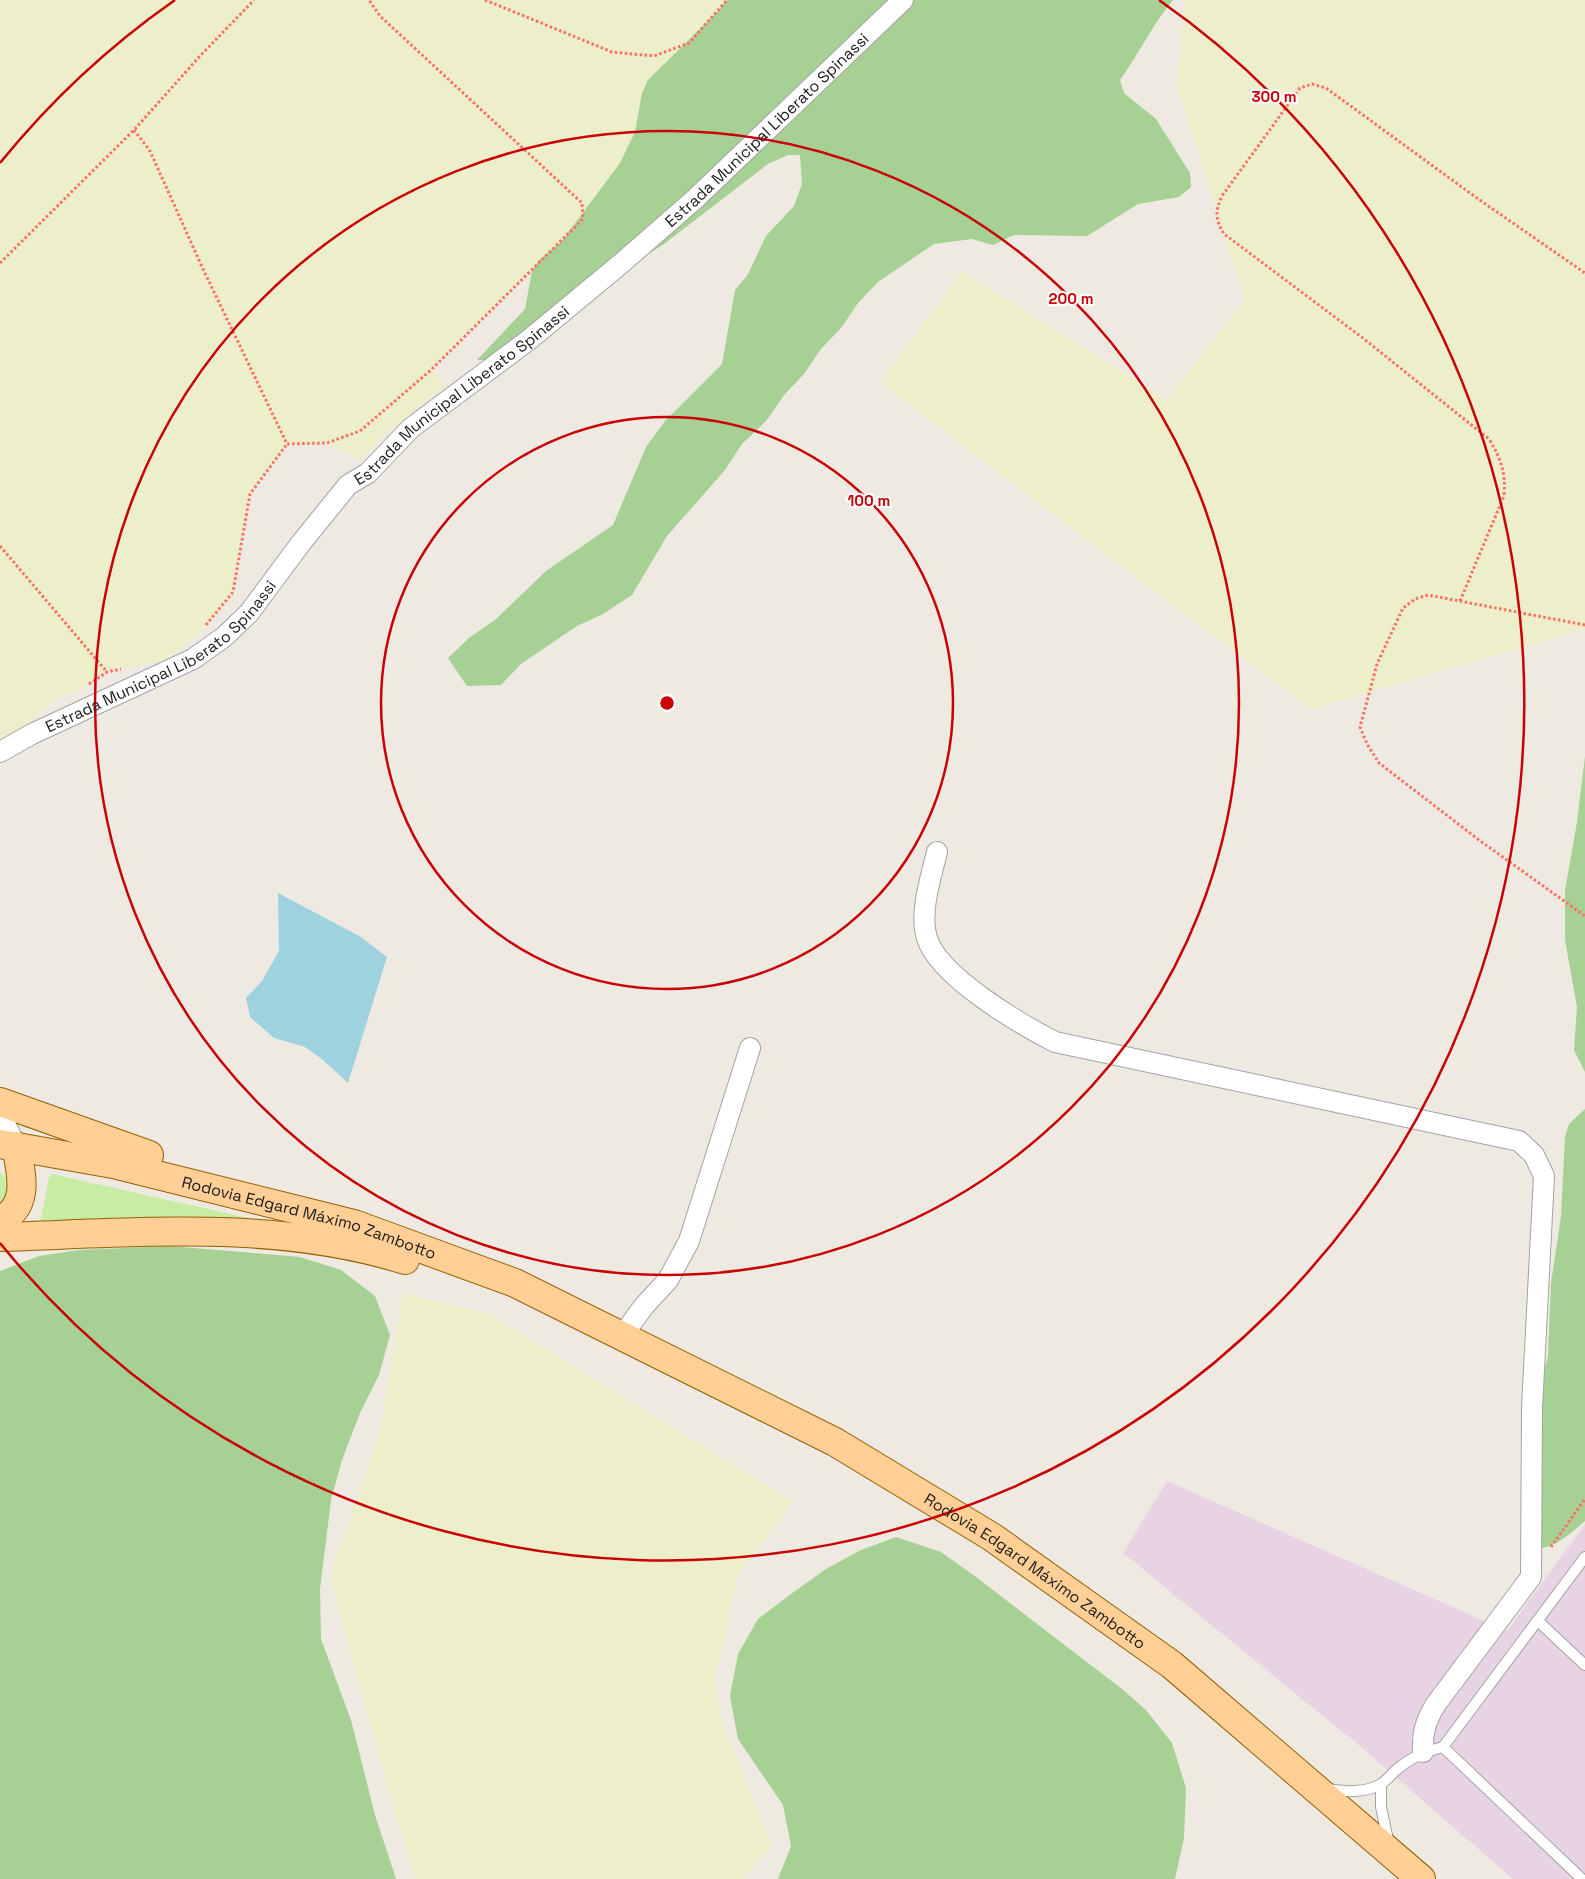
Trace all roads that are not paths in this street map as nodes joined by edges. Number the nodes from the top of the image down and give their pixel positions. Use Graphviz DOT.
graph roads {
  1 [pos="903,0"];
  2 [pos="0,752"];
  3 [pos="937,852"];
  4 [pos="750,1048"];
  5 [pos="0,1102"];
  6 [pos="0,1114"];
  7 [pos="8,1145"];
  8 [pos="0,1221"];
  9 [pos="354,1224"];
  10 [pos="0,1237"];
  11 [pos="614,1332"];
  12 [pos="1585,1556"];
  13 [pos="1538,1621"];
  14 [pos="1585,1665"];
  15 [pos="1443,1747"];
  16 [pos="1423,1752"];
  17 [pos="1381,1785"];
  18 [pos="1315,1787"];
  19 [pos="1393,1854"];
  20 [pos="1421,1879"];
  21 [pos="1582,1879"];
  1 -- 2 [label="street, Estrada Municipal Liberato Spinassi"];
  3 -- 16 [label="street"];
  4 -- 11 [label="street"];
  5 -- 9 [label="main road"];
  6 -- 7 [label="street"];
  7 -- 8 [label="main road"];
  7 -- 9 [label="main road, Rodovia Edgard Máximo Zambotto"];
  9 -- 11 [label="main road, Rodovia Edgard Máximo Zambotto"];
  10 -- 11 [label="main road, Rodovia Edgard Máximo Zambotto"];
  11 -- 18 [label="main road, Rodovia Edgard Máximo Zambotto"];
  12 -- 13 [label="lane"];
  13 -- 14 [label="lane"];
  13 -- 15 [label="lane"];
  15 -- 16 [label="lane"];
  15 -- 21 [label="lane"];
  16 -- 17 [label="lane"];
  17 -- 18 [label="lane"];
  17 -- 19 [label="lane"];
  18 -- 19 [label="main road, Rodovia Edgard Máximo Zambotto"];
  19 -- 20 [label="main road, Rodovia Edgard Máximo Zambotto"];
}
